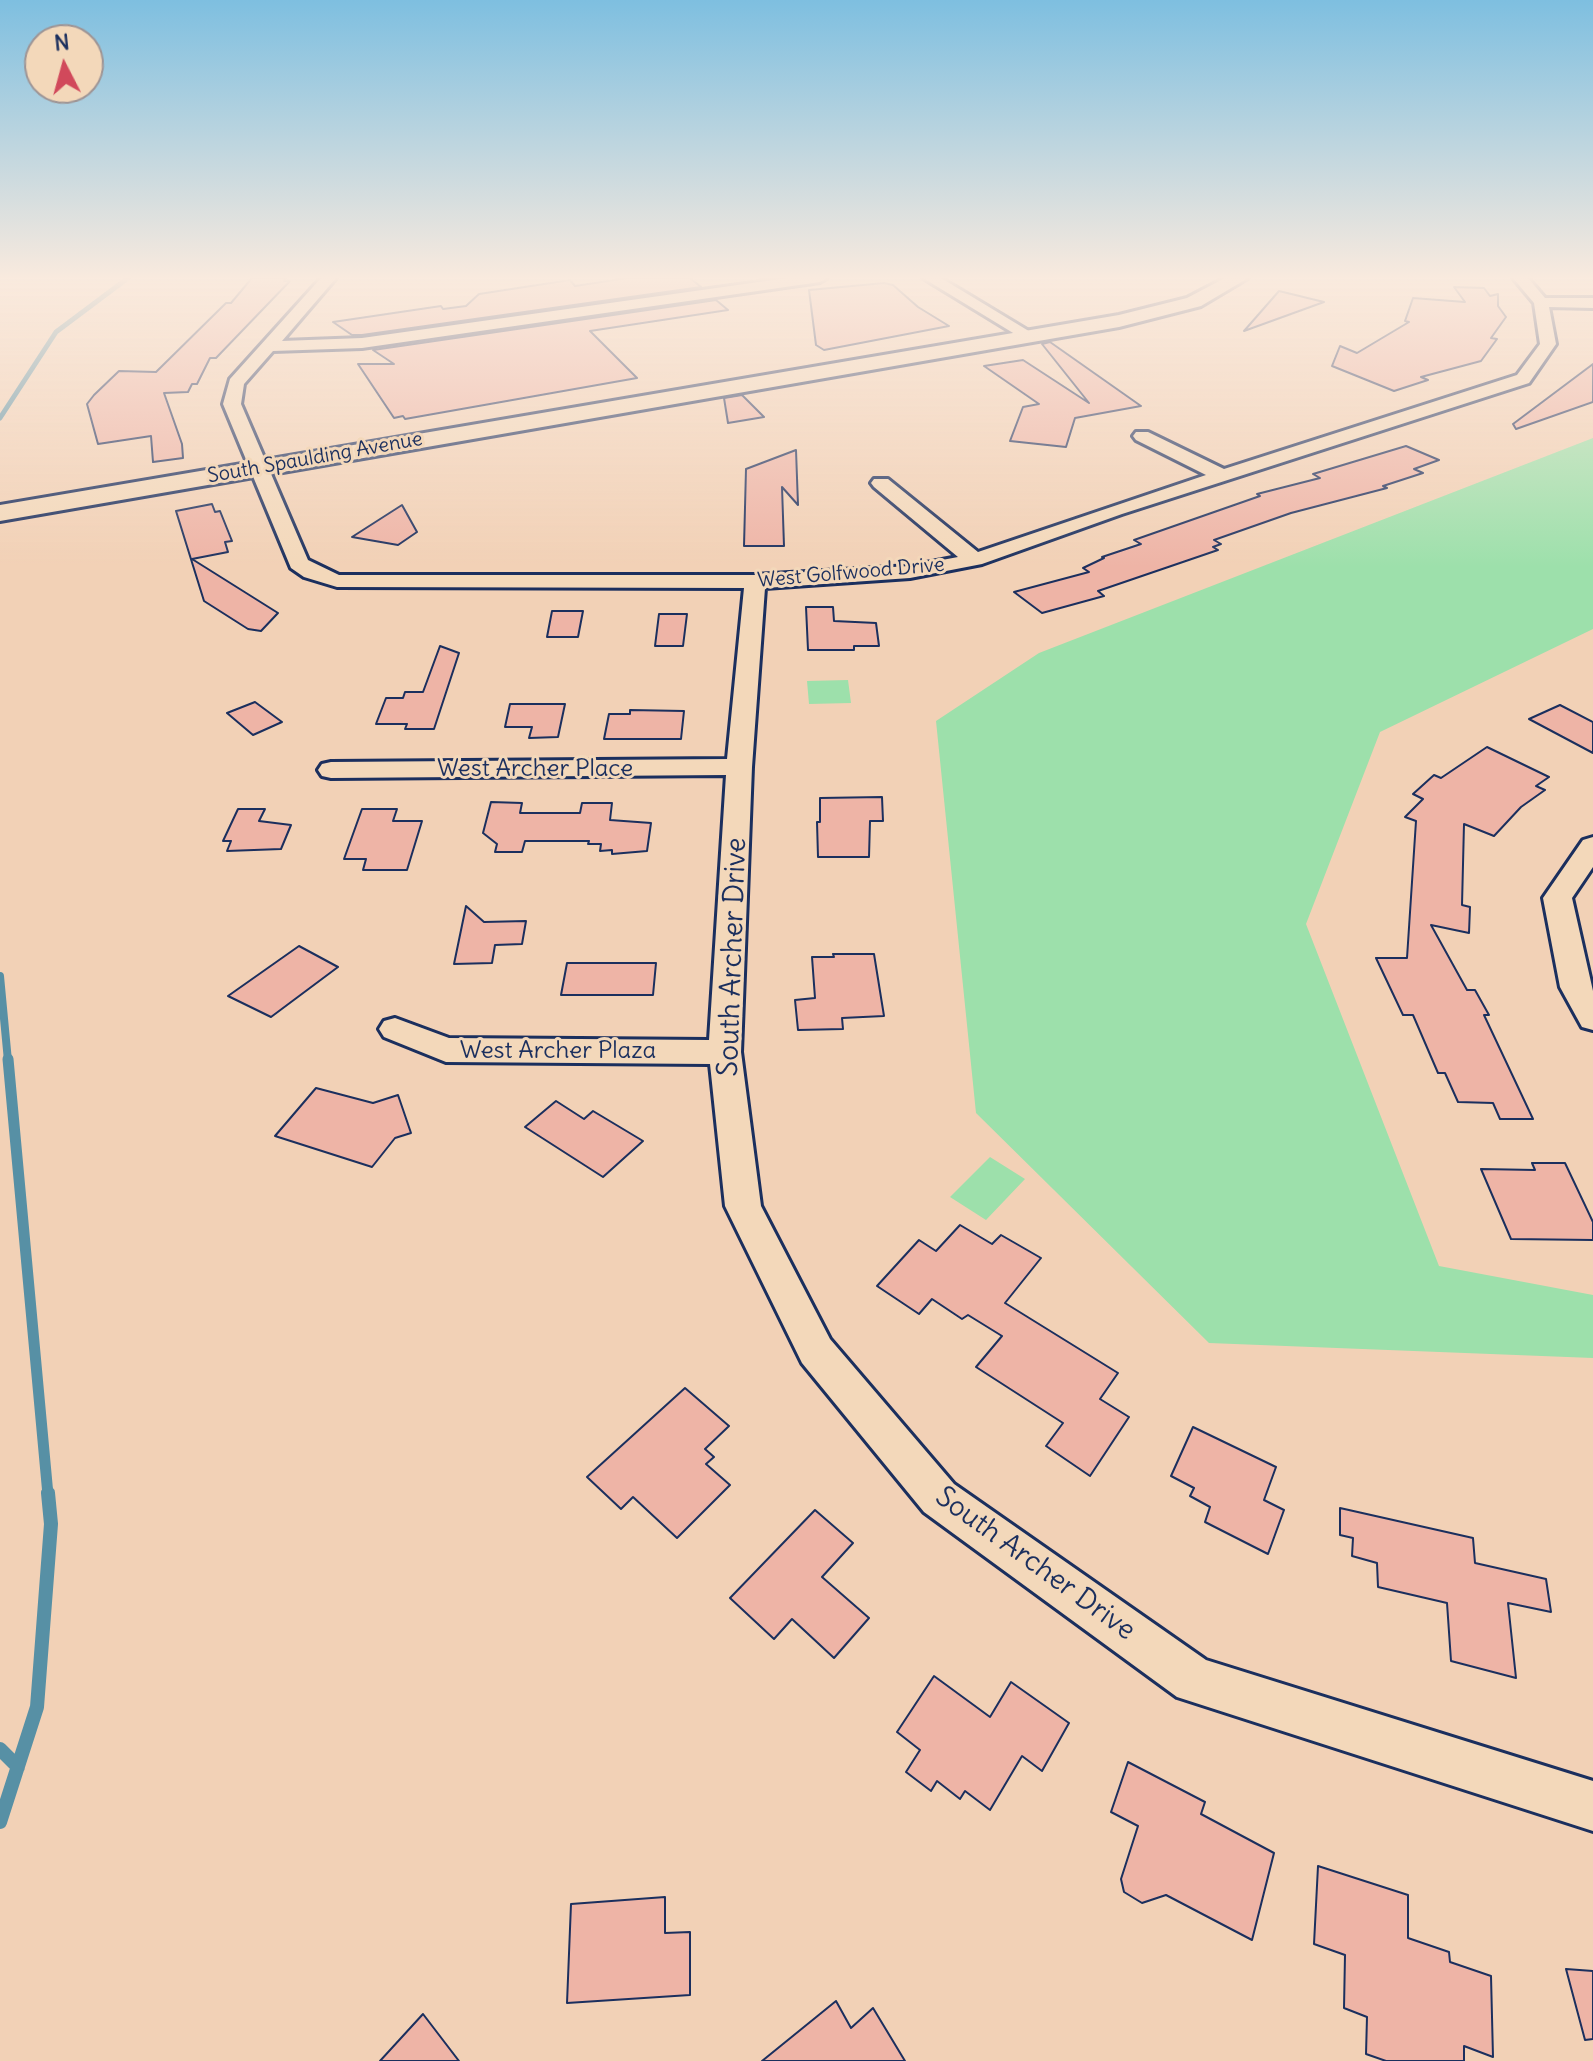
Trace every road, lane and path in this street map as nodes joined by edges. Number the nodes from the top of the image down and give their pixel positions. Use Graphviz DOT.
graph roads {
  1 [pos="243,374"];
  2 [pos="806,374"];
  3 [pos="1526,374"];
  4 [pos="1142,436"];
  5 [pos="259,468"];
  6 [pos="1224,476"];
  7 [pos="881,483"];
  8 [pos="0,513"];
  9 [pos="975,560"];
  10 [pos="755,582"];
  11 [pos="739,767"];
  12 [pos="331,770"];
  13 [pos="1593,846"];
  14 [pos="1593,1019"];
  15 [pos="395,1029"];
  16 [pos="725,1052"];
  17 [pos="1593,1806"];
  1 -- 5 [label="street, West Golfwood Drive"];
  2 -- 5 [label="street, South Spaulding Avenue"];
  3 -- 6 [label="street, West Golfwood Drive"];
  4 -- 6 [label="street"];
  5 -- 8 [label="street, South Spaulding Avenue"];
  5 -- 10 [label="street, West Golfwood Drive"];
  6 -- 9 [label="street, West Golfwood Drive"];
  7 -- 9 [label="street"];
  9 -- 10 [label="street, West Golfwood Drive"];
  10 -- 11 [label="street, South Archer Drive"];
  11 -- 12 [label="street, West Archer Place"];
  11 -- 16 [label="street, South Archer Drive"];
  13 -- 14 [label="street"];
  15 -- 16 [label="street, West Archer Plaza"];
  16 -- 17 [label="street, South Archer Drive"];
}
